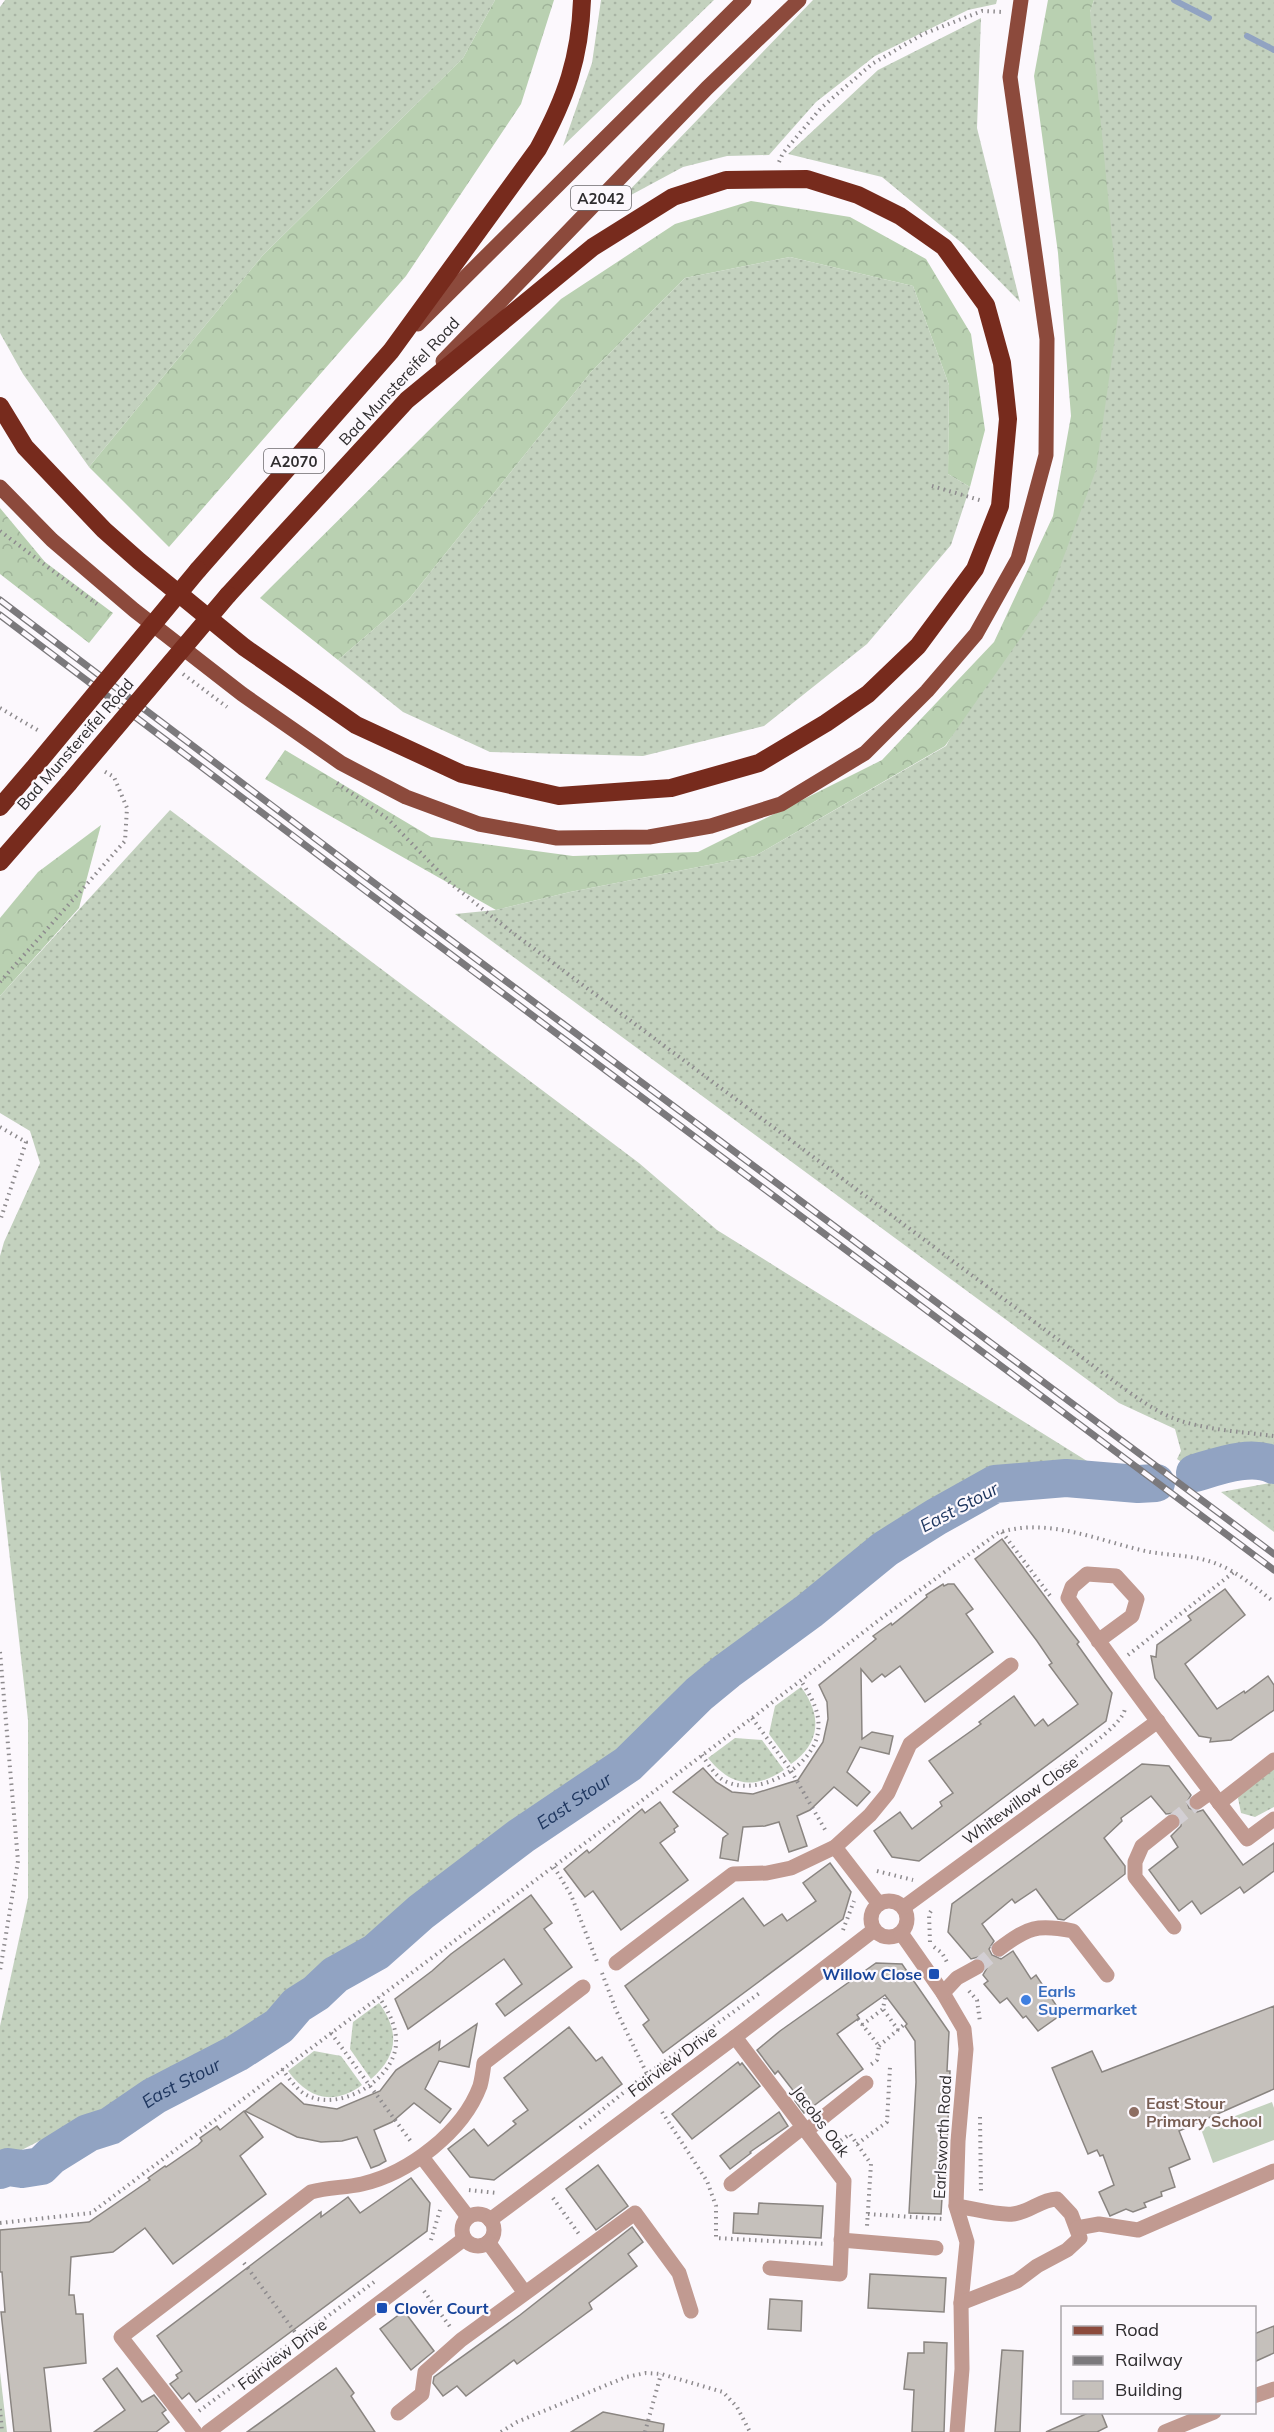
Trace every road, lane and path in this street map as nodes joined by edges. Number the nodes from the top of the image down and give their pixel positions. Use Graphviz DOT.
graph roads {
  1 [pos="582,0"];
  2 [pos="744,0"];
  3 [pos="799,0"];
  4 [pos="1020,6"];
  5 [pos="771,180"];
  6 [pos="391,351"];
  7 [pos="406,400"];
  8 [pos="0,406"];
  9 [pos="932,486"];
  10 [pos="0,487"];
  11 [pos="1000,506"];
  12 [pos="0,708"];
  13 [pos="48,736"];
  14 [pos="95,765"];
  15 [pos="0,807"];
  16 [pos="0,862"];
  17 [pos="509,930"];
  18 [pos="0,982"];
  19 [pos="0,1127"];
  20 [pos="0,1221"];
  21 [pos="1274,1436"];
  22 [pos="1234,1572"];
  23 [pos="1274,1602"];
  24 [pos="1098,1641"];
  25 [pos="0,1652"];
  26 [pos="1011,1665"];
  27 [pos="1115,1666"];
  28 [pos="801,1681"];
  29 [pos="1125,1702"];
  30 [pos="752,1718"];
  31 [pos="1158,1721"];
  32 [pos="702,1755"];
  33 [pos="1274,1760"];
  34 [pos="790,1769"];
  35 [pos="1043,1781"];
  36 [pos="1215,1797"];
  37 [pos="1197,1802"];
  38 [pos="1274,1819"];
  39 [pos="1172,1822"];
  40 [pos="835,1847"];
  41 [pos="859,1877"];
  42 [pos="914,1880"];
  43 [pos="879,1904"];
  44 [pos="904,1907"];
  45 [pos="1174,1927"];
  46 [pos="874,1930"];
  47 [pos="901,1933"];
  48 [pos="842,1934"];
  49 [pos="999,1949"];
  50 [pos="616,1963"];
  51 [pos="977,1967"];
  52 [pos="0,1971"];
  53 [pos="1107,1975"];
  54 [pos="583,1987"];
  55 [pos="764,1990"];
  56 [pos="943,1993"];
  57 [pos="379,1997"];
  58 [pos="885,1998"];
  59 [pos="883,2009"];
  60 [pos="858,2019"];
  61 [pos="906,2023"];
  62 [pos="862,2025"];
  63 [pos="898,2029"];
  64 [pos="331,2032"];
  65 [pos="901,2034"];
  66 [pos="735,2037"];
  67 [pos="879,2046"];
  68 [pos="890,2067"];
  69 [pos="282,2069"];
  70 [pos="866,2076"];
  71 [pos="369,2084"];
  72 [pos="804,2129"];
  73 [pos="574,2133"];
  74 [pos="857,2144"];
  75 [pos="422,2157"];
  76 [pos="1274,2171"];
  77 [pos="731,2184"];
  78 [pos="449,2193"];
  79 [pos="500,2194"];
  80 [pos="553,2198"];
  81 [pos="956,2206"];
  82 [pos="868,2214"];
  83 [pos="468,2217"];
  84 [pos="943,2218"];
  85 [pos="490,2220"];
  86 [pos="0,2223"];
  87 [pos="1077,2228"];
  88 [pos="464,2239"];
  89 [pos="841,2240"];
  90 [pos="488,2242"];
  91 [pos="424,2245"];
  92 [pos="586,2248"];
  93 [pos="936,2248"];
  94 [pos="234,2251"];
  95 [pos="770,2268"];
  96 [pos="376,2281"];
  97 [pos="424,2291"];
  98 [pos="525,2293"];
  99 [pos="961,2303"];
  100 [pos="691,2311"];
  101 [pos="299,2337"];
  102 [pos="464,2339"];
  103 [pos="311,2355"];
  104 [pos="661,2374"];
  105 [pos="1274,2389"];
  106 [pos="1256,2395"];
  107 [pos="0,2409"];
  108 [pos="398,2413"];
  109 [pos="1209,2414"];
  110 [pos="184,2418"];
  111 [pos="2,2432"];
  112 [pos="195,2432"];
  113 [pos="208,2432"];
  114 [pos="501,2432"];
  115 [pos="645,2432"];
  116 [pos="750,2432"];
  117 [pos="957,2432"];
  118 [pos="1165,2432"];
  1 -- 6 [label="highway"];
  2 -- 6 [label="main road, Bad Munstereifel Road / A2042"];
  3 -- 7 [label="main road, Bad Munstereifel Road / A2042"];
  4 -- 5 [label="path"];
  4 -- 10 [label="main road"];
  5 -- 7 [label="highway"];
  5 -- 11 [label="highway"];
  6 -- 15 [label="highway, Bad Munstereifel Road / A2070, bridge"];
  7 -- 16 [label="highway, Bad Munstereifel Road / A2070, bridge"];
  8 -- 11 [label="highway"];
  9 -- 11 [label="path"];
  12 -- 13 [label="path"];
  14 -- 18 [label="path"];
  17 -- 21 [label="path"];
  19 -- 20 [label="path"];
  22 -- 23 [label="path"];
  22 -- 27 [label="path"];
  22 -- 28 [label="path"];
  24 -- 24 [label="street"];
  24 -- 27 [label="street"];
  25 -- 52 [label="path"];
  26 -- 40 [label="street"];
  27 -- 31 [label="street"];
  28 -- 30 [label="path"];
  28 -- 34 [label="path"];
  29 -- 35 [label="path"];
  30 -- 32 [label="path"];
  30 -- 34 [label="path"];
  31 -- 36 [label="street"];
  31 -- 44 [label="street, Whitewillow Close"];
  32 -- 34 [label="path"];
  32 -- 57 [label="path"];
  33 -- 36 [label="street"];
  34 -- 40 [label="path"];
  36 -- 37 [label="street"];
  36 -- 38 [label="street"];
  39 -- 45 [label="street"];
  40 -- 41 [label="street"];
  40 -- 50 [label="street"];
  41 -- 42 [label="path"];
  41 -- 43 [label="street"];
  41 -- 48 [label="path"];
  43 -- 44 [label="street"];
  43 -- 46 [label="street"];
  44 -- 47 [label="street"];
  46 -- 47 [label="street"];
  46 -- 66 [label="street, Fairview Drive"];
  47 -- 56 [label="street, Earlsworth Road"];
  49 -- 53 [label="street"];
  51 -- 56 [label="street"];
  54 -- 75 [label="street"];
  55 -- 73 [label="path"];
  56 -- 81 [label="street, Earlsworth Road"];
  57 -- 64 [label="path"];
  57 -- 71 [label="path"];
  58 -- 59 [label="path"];
  59 -- 62 [label="path"];
  59 -- 63 [label="path"];
  60 -- 62 [label="path"];
  61 -- 63 [label="path"];
  62 -- 67 [label="path"];
  63 -- 65 [label="path"];
  63 -- 67 [label="path"];
  64 -- 69 [label="path"];
  64 -- 71 [label="path"];
  66 -- 72 [label="street, Jacobs Oak"];
  66 -- 85 [label="street, Fairview Drive"];
  67 -- 70 [label="path"];
  68 -- 74 [label="path"];
  69 -- 71 [label="path"];
  69 -- 86 [label="path"];
  70 -- 72 [label="street"];
  71 -- 75 [label="path"];
  72 -- 77 [label="street"];
  72 -- 89 [label="street, Jacobs Oak"];
  75 -- 78 [label="street"];
  75 -- 94 [label="street"];
  76 -- 87 [label="street"];
  78 -- 79 [label="path"];
  78 -- 83 [label="street"];
  78 -- 91 [label="path"];
  80 -- 92 [label="path"];
  81 -- 87 [label="street"];
  81 -- 99 [label="street, Earlsworth Road"];
  82 -- 84 [label="path"];
  83 -- 85 [label="street"];
  83 -- 88 [label="street"];
  85 -- 90 [label="street"];
  87 -- 99 [label="street"];
  88 -- 90 [label="street"];
  88 -- 103 [label="street, Fairview Drive"];
  89 -- 93 [label="street"];
  89 -- 95 [label="street, Jacobs Oak"];
  90 -- 98 [label="street"];
  92 -- 98 [label="street"];
  92 -- 100 [label="street"];
  94 -- 101 [label="path"];
  94 -- 110 [label="street"];
  96 -- 101 [label="path"];
  97 -- 102 [label="path"];
  98 -- 102 [label="street"];
  99 -- 117 [label="street, Earlsworth Road"];
  101 -- 103 [label="path"];
  101 -- 110 [label="path"];
  102 -- 108 [label="street"];
  103 -- 113 [label="street, Fairview Drive"];
  104 -- 114 [label="path"];
  104 -- 115 [label="path"];
  104 -- 116 [label="path"];
  105 -- 106 [label="street"];
  107 -- 111 [label="path"];
  109 -- 118 [label="street"];
  110 -- 112 [label="street"];
}
